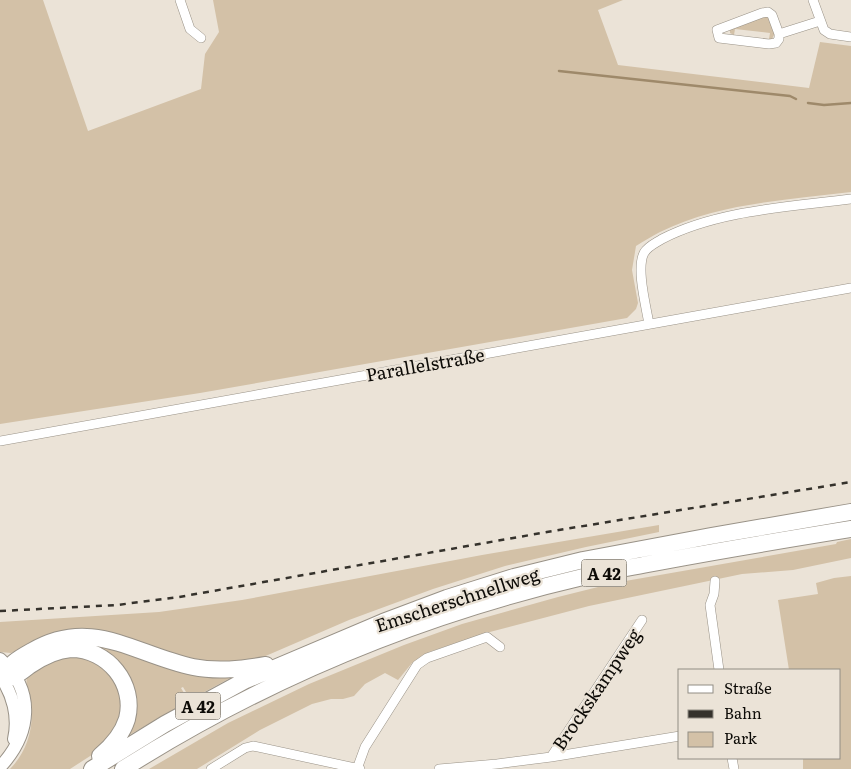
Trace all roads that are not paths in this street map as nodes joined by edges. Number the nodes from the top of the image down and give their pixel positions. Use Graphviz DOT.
graph roads {
  1 [pos="180,0"];
  2 [pos="813,0"];
  3 [pos="820,21"];
  4 [pos="779,34"];
  5 [pos="851,37"];
  6 [pos="201,38"];
  7 [pos="851,199"];
  8 [pos="851,288"];
  9 [pos="649,324"];
  10 [pos="0,442"];
  11 [pos="851,512"];
  12 [pos="851,529"];
  13 [pos="714,581"];
  14 [pos="642,620"];
  15 [pos="500,647"];
  16 [pos="309,653"];
  17 [pos="719,669"];
  18 [pos="5,672"];
  19 [pos="678,736"];
  20 [pos="162,744"];
  21 [pos="551,757"];
  22 [pos="3,765"];
  23 [pos="85,769"];
  24 [pos="92,769"];
  25 [pos="123,769"];
  26 [pos="135,769"];
  27 [pos="211,769"];
  28 [pos="358,769"];
  29 [pos="439,769"];
  1 -- 6 [label="street"];
  2 -- 3 [label="street"];
  3 -- 4 [label="street"];
  3 -- 5 [label="street"];
  4 -- 4 [label="street"];
  7 -- 9 [label="street"];
  8 -- 9 [label="street, Parallelstraße"];
  9 -- 10 [label="street, Parallelstraße"];
  11 -- 16 [label="highway, Emscherschnellweg / A 42"];
  12 -- 20 [label="highway, Emscherschnellweg / A 42"];
  13 -- 17 [label="street"];
  14 -- 21 [label="street, Brockskampweg"];
  15 -- 28 [label="street"];
  16 -- 18 [label="highway"];
  16 -- 24 [label="highway, Emscherschnellweg / A 42"];
  18 -- 22 [label="main road"];
  18 -- 23 [label="highway"];
  19 -- 21 [label="street, Brockskampweg"];
  20 -- 25 [label="highway, Emscherschnellweg / A 42"];
  20 -- 26 [label="highway"];
  21 -- 29 [label="street, Brockskampweg"];
  27 -- 28 [label="street"];
}
